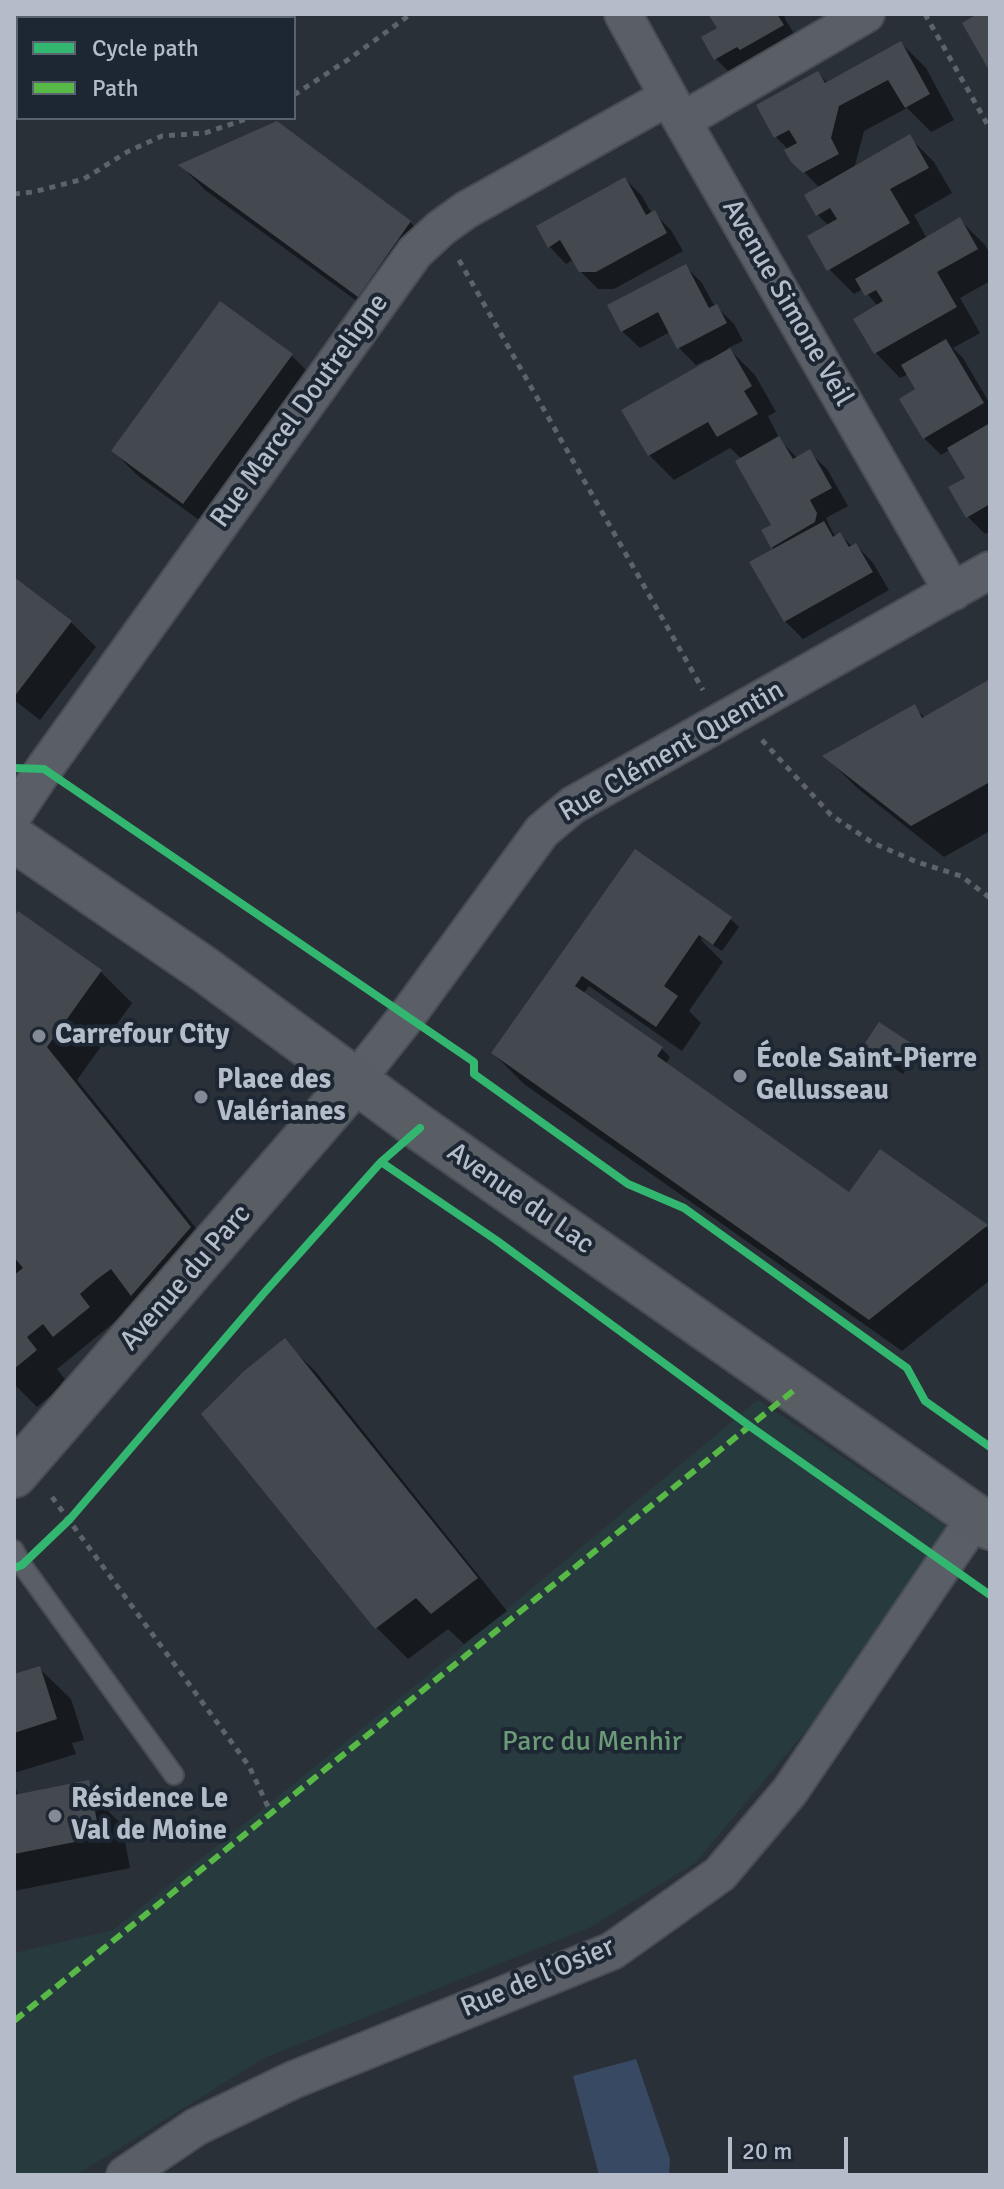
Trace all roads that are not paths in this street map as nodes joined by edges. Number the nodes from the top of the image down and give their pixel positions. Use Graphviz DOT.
graph roads {
  1 [pos="623,14"];
  2 [pos="866,14"];
  3 [pos="675,109"];
  4 [pos="990,570"];
  5 [pos="953,592"];
  6 [pos="14,814"];
  7 [pos="14,839"];
  8 [pos="356,1080"];
  9 [pos="20,1469"];
  10 [pos="983,1522"];
  11 [pos="18,1558"];
  12 [pos="174,1775"];
  13 [pos="125,2175"];
  1 -- 3 [label="street, Avenue Simone Veil"];
  2 -- 3 [label="street, Rue Marcel Doutreligne"];
  3 -- 5 [label="street, Avenue Simone Veil"];
  3 -- 6 [label="street, Rue Marcel Doutreligne"];
  4 -- 5 [label="street, Rue Clément Quentin"];
  5 -- 8 [label="street, Rue Clément Quentin"];
  7 -- 8 [label="street, Avenue du Lac"];
  8 -- 9 [label="street, Avenue du Parc"];
  8 -- 10 [label="street, Avenue du Lac"];
  10 -- 13 [label="street, Rue de l’Osier"];
  11 -- 12 [label="lane"];
}
